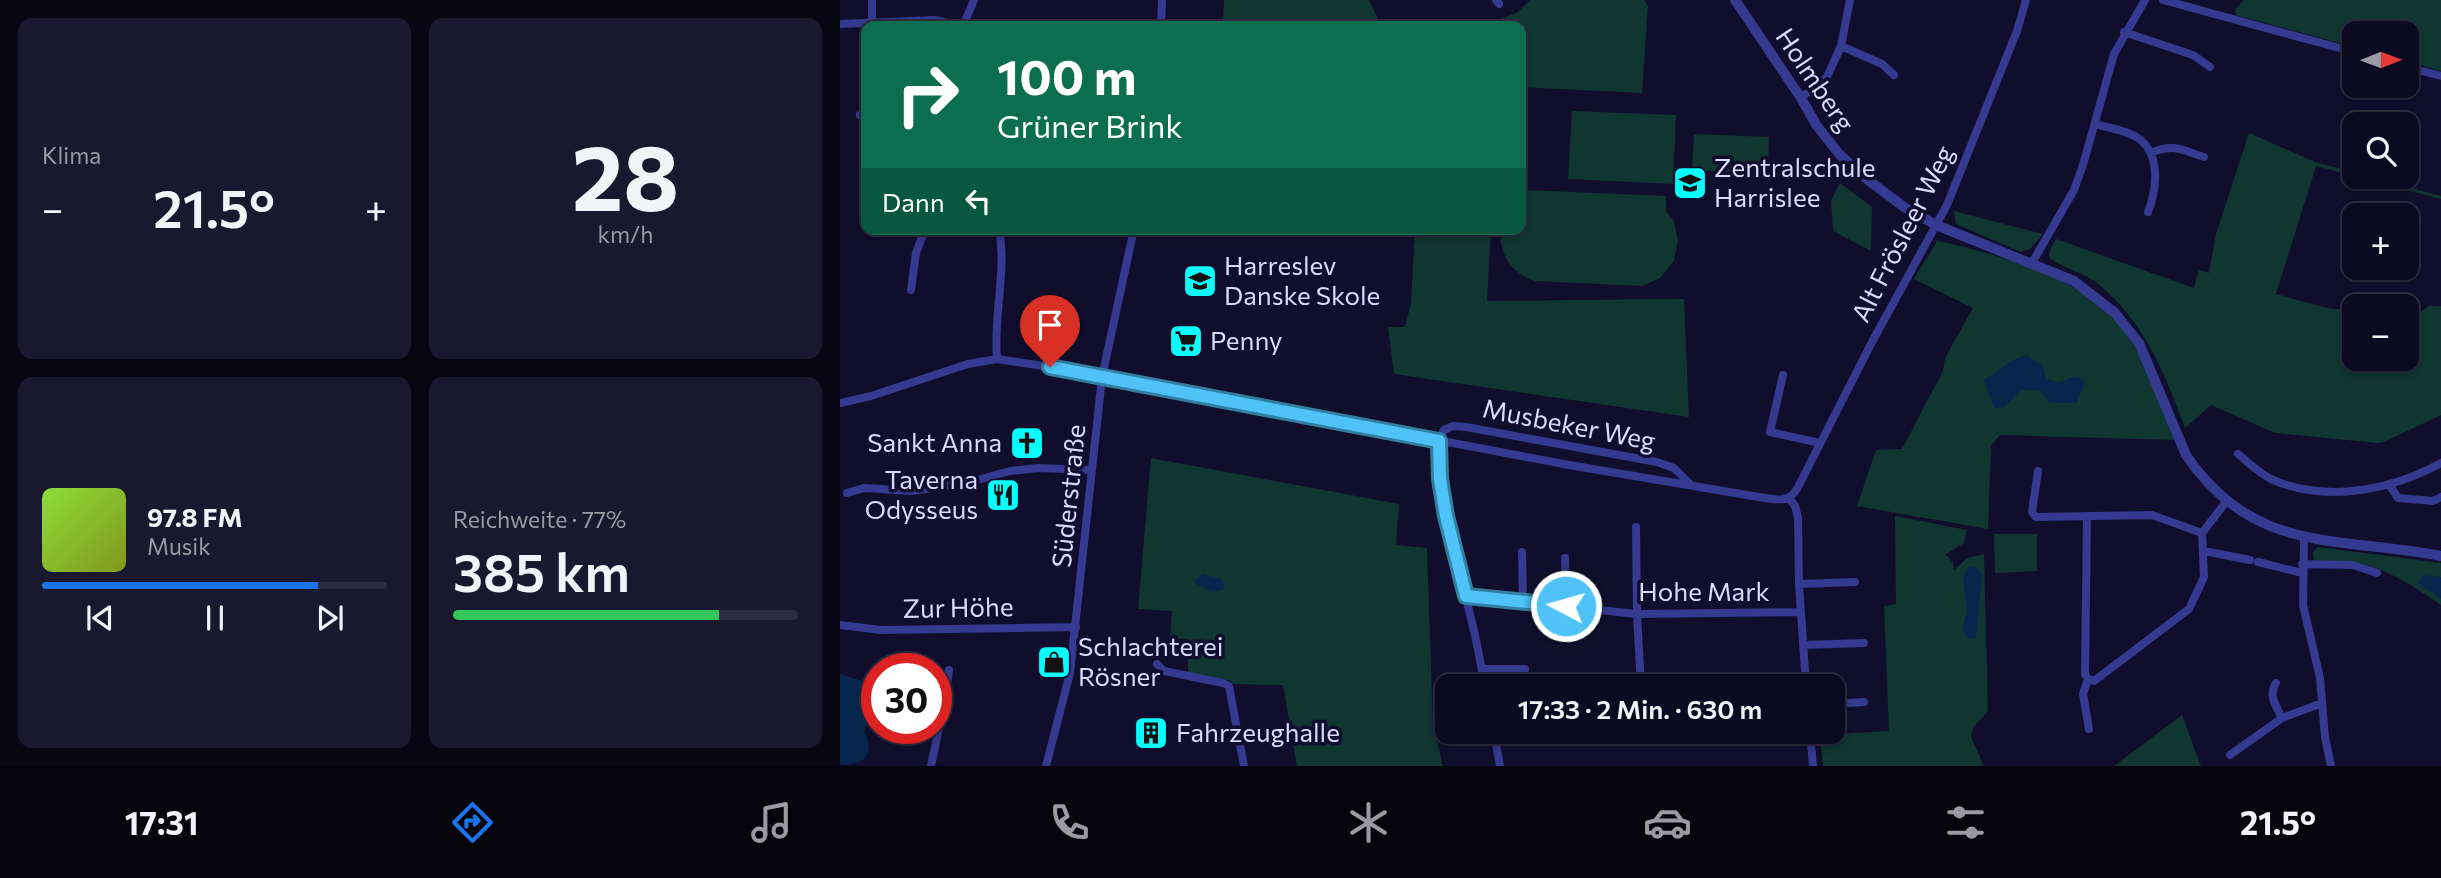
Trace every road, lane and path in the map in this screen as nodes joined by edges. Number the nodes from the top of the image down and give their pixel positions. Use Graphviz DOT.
graph roads {
  1 [pos="872,0"];
  2 [pos="974,0"];
  3 [pos="1162,0"];
  4 [pos="1735,0"];
  5 [pos="1850,0"];
  6 [pos="2026,0"];
  7 [pos="2145,0"];
  8 [pos="2163,0"];
  9 [pos="872,21"];
  10 [pos="913,21"];
  11 [pos="939,21"];
  12 [pos="965,21"];
  13 [pos="1161,21"];
  14 [pos="861,23"];
  15 [pos="840,24"];
  16 [pos="2124,32"];
  17 [pos="1840,46"];
  18 [pos="2342,49"];
  19 [pos="2210,67"];
  20 [pos="2419,70"];
  21 [pos="1894,75"];
  22 [pos="2441,76"];
  23 [pos="1801,98"];
  24 [pos="2095,124"];
  25 [pos="2151,153"];
  26 [pos="2204,157"];
  27 [pos="2148,212"];
  28 [pos="1937,225"];
  29 [pos="923,235"];
  30 [pos="1000,235"];
  31 [pos="1133,235"];
  32 [pos="2032,263"];
  33 [pos="911,290"];
  34 [pos="997,359"];
  35 [pos="1783,375"];
  36 [pos="1102,377"];
  37 [pos="840,403"];
  38 [pos="1439,441"];
  39 [pos="1820,443"];
  40 [pos="2238,454"];
  41 [pos="2440,466"];
  42 [pos="1092,470"];
  43 [pos="2038,471"];
  44 [pos="2389,484"];
  45 [pos="1691,485"];
  46 [pos="847,494"];
  47 [pos="2441,497"];
  48 [pos="1788,498"];
  49 [pos="2226,502"];
  50 [pos="2087,516"];
  51 [pos="1636,527"];
  52 [pos="2202,533"];
  53 [pos="2304,538"];
  54 [pos="2204,551"];
  55 [pos="1522,552"];
  56 [pos="2441,556"];
  57 [pos="1565,558"];
  58 [pos="2302,569"];
  59 [pos="2377,572"];
  60 [pos="1855,582"];
  61 [pos="1799,584"];
  62 [pos="1466,596"];
  63 [pos="1523,602"];
  64 [pos="1566,606"];
  65 [pos="1801,612"];
  66 [pos="1637,614"];
  67 [pos="840,625"];
  68 [pos="1076,627"];
  69 [pos="1864,643"];
  70 [pos="1803,645"];
  71 [pos="1157,664"];
  72 [pos="1482,669"];
  73 [pos="1525,669"];
  74 [pos="1483,674"];
  75 [pos="1640,674"];
  76 [pos="1805,674"];
  77 [pos="2088,679"];
  78 [pos="2276,683"];
  79 [pos="1864,702"];
  80 [pos="1845,703"];
  81 [pos="2322,703"];
  82 [pos="2282,718"];
  83 [pos="2089,729"];
  84 [pos="936,744"];
  85 [pos="1496,744"];
  86 [pos="1811,744"];
  87 [pos="2230,755"];
  88 [pos="931,766"];
  89 [pos="1045,766"];
  90 [pos="1244,766"];
  91 [pos="1500,766"];
  92 [pos="1813,766"];
  93 [pos="2332,766"];
  1 -- 9 [label="street"];
  2 -- 12 [label="street"];
  3 -- 13 [label="street"];
  4 -- 23 [label="street, Holmberg"];
  5 -- 17 [label="street"];
  6 -- 28 [label="street, Alt Frösleer Weg"];
  7 -- 16 [label="street"];
  8 -- 18 [label="street"];
  10 -- 11 [label="street"];
  14 -- 15 [label="street"];
  16 -- 19 [label="street"];
  16 -- 24 [label="street"];
  17 -- 21 [label="street"];
  17 -- 23 [label="street"];
  20 -- 22 [label="street"];
  23 -- 28 [label="street, Holmberg"];
  24 -- 25 [label="street"];
  24 -- 32 [label="street"];
  25 -- 26 [label="street"];
  25 -- 27 [label="street"];
  28 -- 32 [label="street, Holmberg"];
  28 -- 39 [label="street, Alt Frösleer Weg"];
  29 -- 33 [label="street"];
  30 -- 34 [label="street"];
  31 -- 36 [label="street, Süderstraße"];
  32 -- 49 [label="street, Holmberg"];
  34 -- 36 [label="street, Musbeker Weg"];
  34 -- 37 [label="street"];
  35 -- 39 [label="street"];
  36 -- 38 [label="street, Musbeker Weg"];
  36 -- 42 [label="street, Süderstraße"];
  38 -- 45 [label="street, Musbeker Weg"];
  38 -- 45 [label="street, Musbeker Weg"];
  38 -- 62 [label="street"];
  39 -- 48 [label="street, Alt Frösleer Weg"];
  40 -- 44 [label="street"];
  41 -- 44 [label="street"];
  42 -- 46 [label="street"];
  42 -- 68 [label="street, Süderstraße"];
  43 -- 50 [label="street"];
  44 -- 47 [label="street"];
  45 -- 48 [label="street, Musbeker Weg"];
  48 -- 61 [label="street"];
  49 -- 52 [label="street"];
  49 -- 53 [label="street, Holmberg"];
  50 -- 52 [label="street"];
  50 -- 77 [label="street"];
  51 -- 66 [label="street"];
  52 -- 54 [label="street"];
  53 -- 56 [label="street, Holmberg"];
  53 -- 58 [label="street"];
  54 -- 58 [label="street"];
  54 -- 77 [label="street"];
  55 -- 63 [label="street"];
  57 -- 64 [label="street"];
  58 -- 59 [label="street"];
  58 -- 81 [label="street"];
  60 -- 61 [label="street"];
  61 -- 65 [label="street"];
  62 -- 63 [label="street, Hohe Mark"];
  62 -- 72 [label="street"];
  63 -- 64 [label="street, Hohe Mark"];
  64 -- 66 [label="street, Hohe Mark"];
  65 -- 66 [label="street, Hohe Mark"];
  65 -- 70 [label="street"];
  66 -- 75 [label="street"];
  67 -- 68 [label="street, Zur Höhe"];
  68 -- 89 [label="street, Süderstraße"];
  69 -- 70 [label="street"];
  70 -- 76 [label="street"];
  71 -- 90 [label="street"];
  72 -- 73 [label="street"];
  72 -- 74 [label="street"];
  77 -- 83 [label="street"];
  78 -- 82 [label="street"];
  79 -- 80 [label="street"];
  81 -- 82 [label="street"];
  81 -- 93 [label="street"];
  82 -- 87 [label="street"];
  84 -- 88 [label="street"];
  85 -- 91 [label="street"];
  86 -- 92 [label="street"];
}
